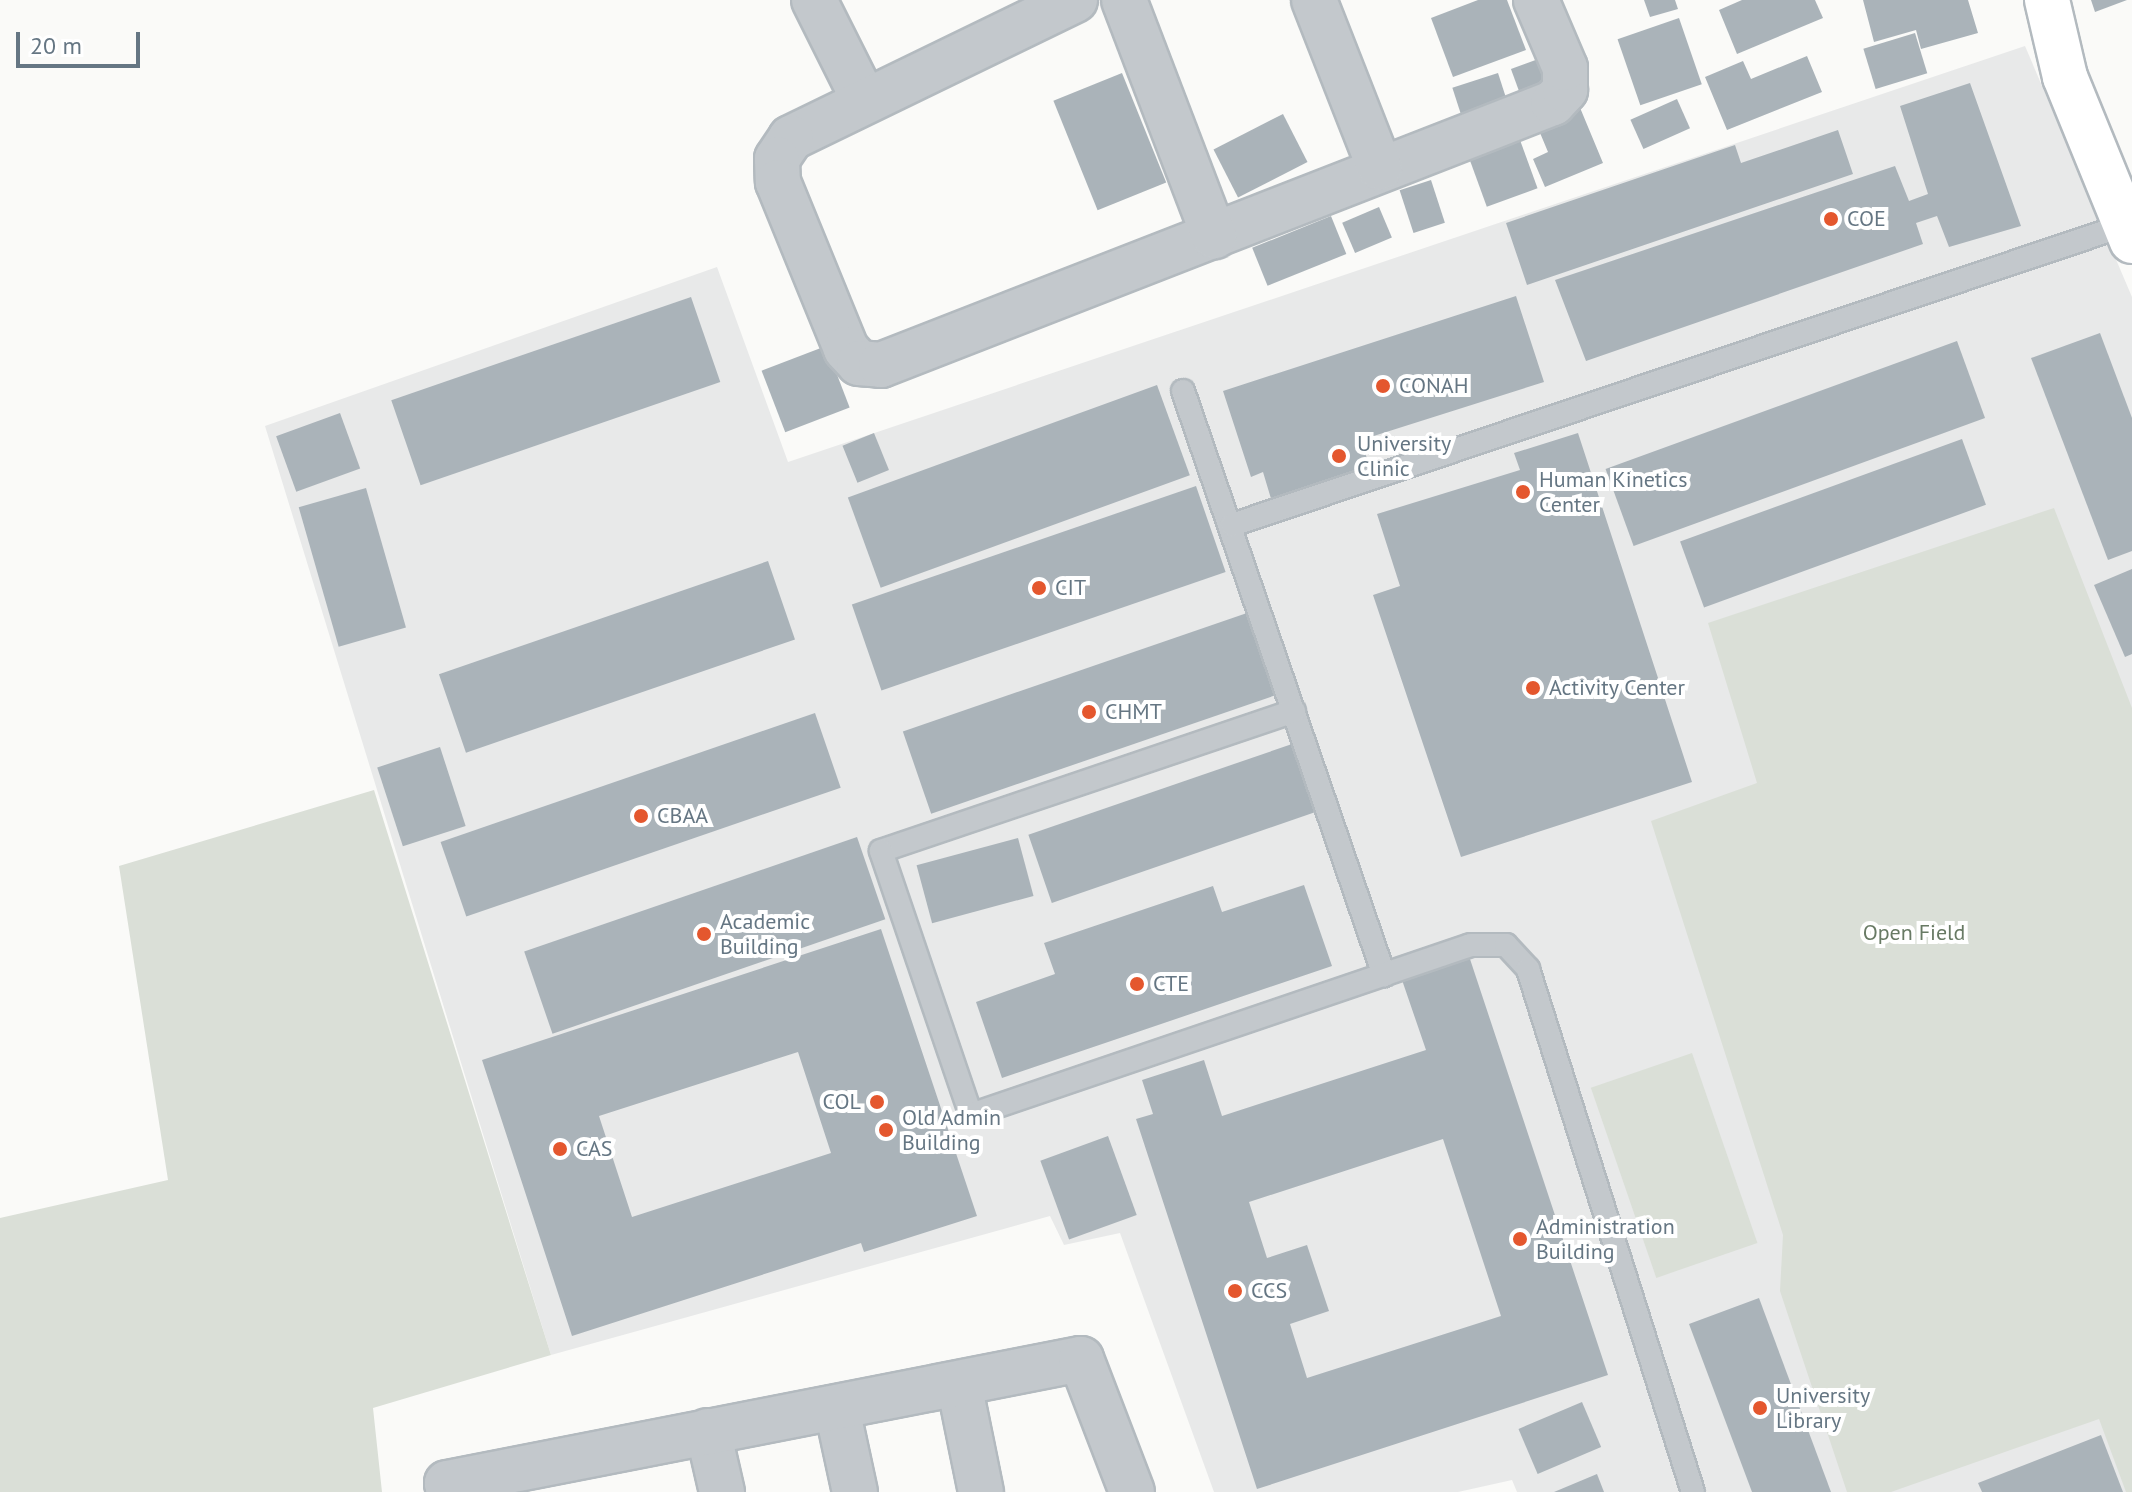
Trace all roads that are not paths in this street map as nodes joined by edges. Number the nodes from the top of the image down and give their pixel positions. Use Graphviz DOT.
graph roads {
  1 [pos="814,0"];
  2 [pos="1075,0"];
  3 [pos="1124,0"];
  4 [pos="1314,0"];
  5 [pos="1536,0"];
  6 [pos="2047,0"];
  7 [pos="864,100"];
  8 [pos="1380,168"];
  9 [pos="2129,233"];
  10 [pos="1214,236"];
  11 [pos="1183,391"];
  12 [pos="1232,525"];
  13 [pos="1294,711"];
  14 [pos="1384,975"];
  15 [pos="959,1384"];
  16 [pos="837,1409"];
  17 [pos="708,1431"];
  18 [pos="449,1492"];
  19 [pos="722,1492"];
  20 [pos="855,1492"];
  21 [pos="981,1492"];
  22 [pos="1132,1492"];
  23 [pos="1693,1492"];
  1 -- 7 [label="street"];
  2 -- 7 [label="street"];
  3 -- 10 [label="street"];
  4 -- 8 [label="street"];
  5 -- 8 [label="street"];
  6 -- 9 [label="main road"];
  7 -- 10 [label="street"];
  8 -- 10 [label="street"];
  9 -- 12 [label="lane"];
  11 -- 12 [label="lane"];
  12 -- 13 [label="lane"];
  13 -- 14 [label="lane"];
  13 -- 14 [label="lane"];
  14 -- 23 [label="lane"];
  15 -- 16 [label="street"];
  15 -- 21 [label="street"];
  15 -- 22 [label="street"];
  16 -- 17 [label="street"];
  16 -- 20 [label="street"];
  17 -- 18 [label="street"];
  17 -- 19 [label="street"];
}
